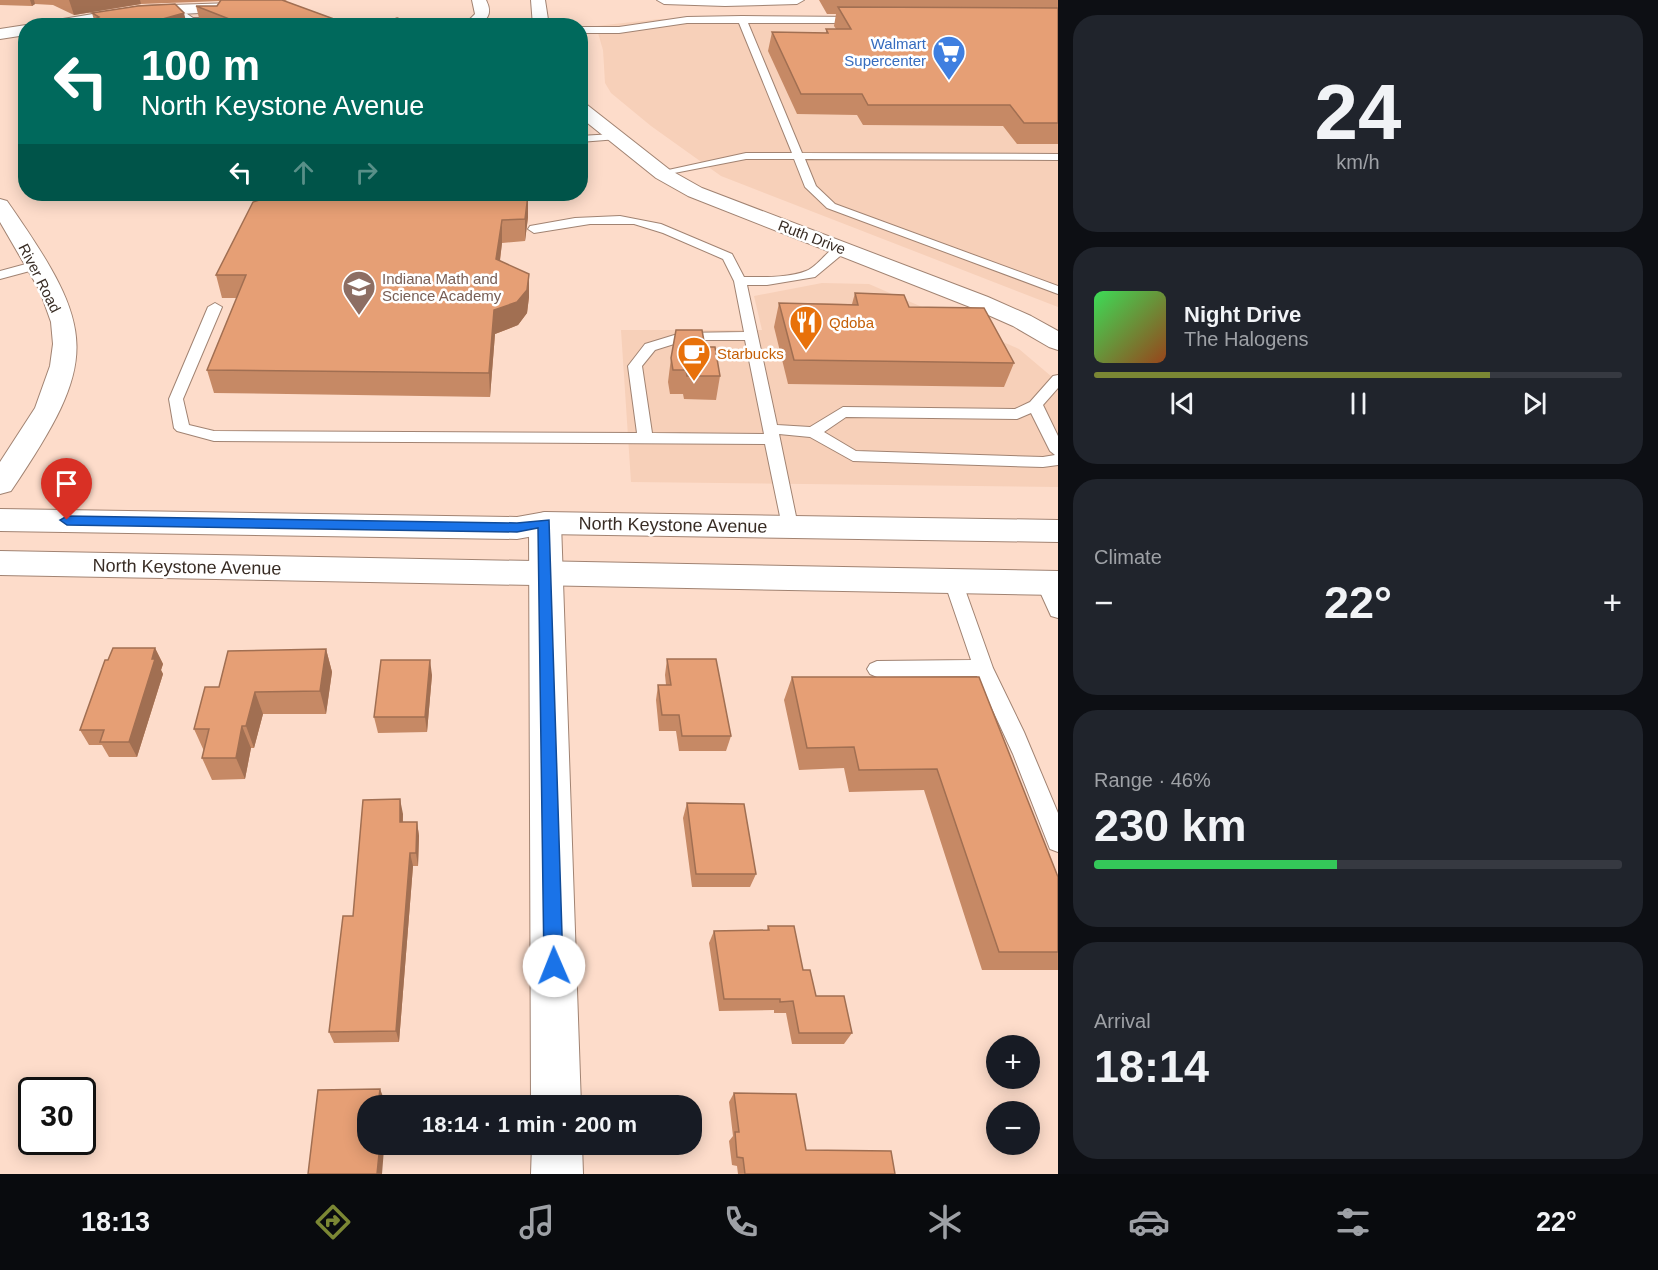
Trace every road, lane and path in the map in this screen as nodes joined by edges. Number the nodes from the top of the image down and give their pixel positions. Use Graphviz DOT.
graph roads {
  1 [pos="479,0"];
  2 [pos="539,0"];
  3 [pos="664,0"];
  4 [pos="797,0"];
  5 [pos="174,4"];
  6 [pos="229,8"];
  7 [pos="97,18"];
  8 [pos="479,18"];
  9 [pos="540,18"];
  10 [pos="742,19"];
  11 [pos="871,20"];
  12 [pos="588,30"];
  13 [pos="18,31"];
  14 [pos="0,34"];
  15 [pos="588,115"];
  16 [pos="614,137"];
  17 [pos="588,139"];
  18 [pos="799,155"];
  19 [pos="1058,157"];
  20 [pos="663,174"];
  21 [pos="0,205"];
  22 [pos="534,229"];
  23 [pos="841,249"];
  24 [pos="37,266"];
  25 [pos="0,275"];
  26 [pos="740,281"];
  27 [pos="1058,290"];
  28 [pos="215,307"];
  29 [pos="751,336"];
  30 [pos="1058,342"];
  31 [pos="1058,378"];
  32 [pos="1035,405"];
  33 [pos="813,432"];
  34 [pos="772,434"];
  35 [pos="645,439"];
  36 [pos="1058,451"];
  37 [pos="1058,460"];
  38 [pos="0,484"];
  39 [pos="0,520"];
  40 [pos="544,523"];
  41 [pos="790,526"];
  42 [pos="1058,531"];
  43 [pos="0,563"];
  44 [pos="545,572"];
  45 [pos="953,581"];
  46 [pos="1054,592"];
  47 [pos="983,668"];
  48 [pos="877,669"];
  49 [pos="1058,842"];
  50 [pos="556,1095"];
  51 [pos="557,1155"];
  52 [pos="557,1174"];
  1 -- 8 [label="street"];
  2 -- 9 [label="street"];
  3 -- 4 [label="street"];
  5 -- 6 [label="street"];
  5 -- 7 [label="street"];
  10 -- 11 [label="lane"];
  10 -- 12 [label="lane"];
  10 -- 18 [label="lane"];
  13 -- 14 [label="street"];
  15 -- 16 [label="street, Ruth Drive"];
  16 -- 17 [label="lane"];
  16 -- 20 [label="street, Ruth Drive"];
  18 -- 19 [label="lane"];
  18 -- 20 [label="lane"];
  18 -- 27 [label="lane"];
  20 -- 23 [label="street, Ruth Drive"];
  21 -- 24 [label="street, River Road"];
  22 -- 26 [label="lane"];
  23 -- 26 [label="lane"];
  23 -- 30 [label="street, Ruth Drive"];
  24 -- 25 [label="lane"];
  24 -- 38 [label="street, River Road"];
  26 -- 29 [label="lane"];
  28 -- 35 [label="lane"];
  29 -- 34 [label="lane"];
  29 -- 35 [label="lane"];
  31 -- 32 [label="lane"];
  32 -- 33 [label="lane"];
  32 -- 36 [label="lane"];
  33 -- 34 [label="lane"];
  33 -- 37 [label="lane"];
  34 -- 35 [label="lane"];
  34 -- 41 [label="lane"];
  39 -- 40 [label="street, North Keystone Avenue"];
  40 -- 41 [label="street, North Keystone Avenue"];
  40 -- 44 [label="street"];
  41 -- 42 [label="street, North Keystone Avenue"];
  43 -- 44 [label="street, North Keystone Avenue"];
  44 -- 45 [label="street, North Keystone Avenue"];
  44 -- 50 [label="street"];
  45 -- 46 [label="street, North Keystone Avenue"];
  45 -- 47 [label="lane"];
  47 -- 48 [label="lane"];
  47 -- 49 [label="lane"];
  51 -- 52 [label="street"];
}
